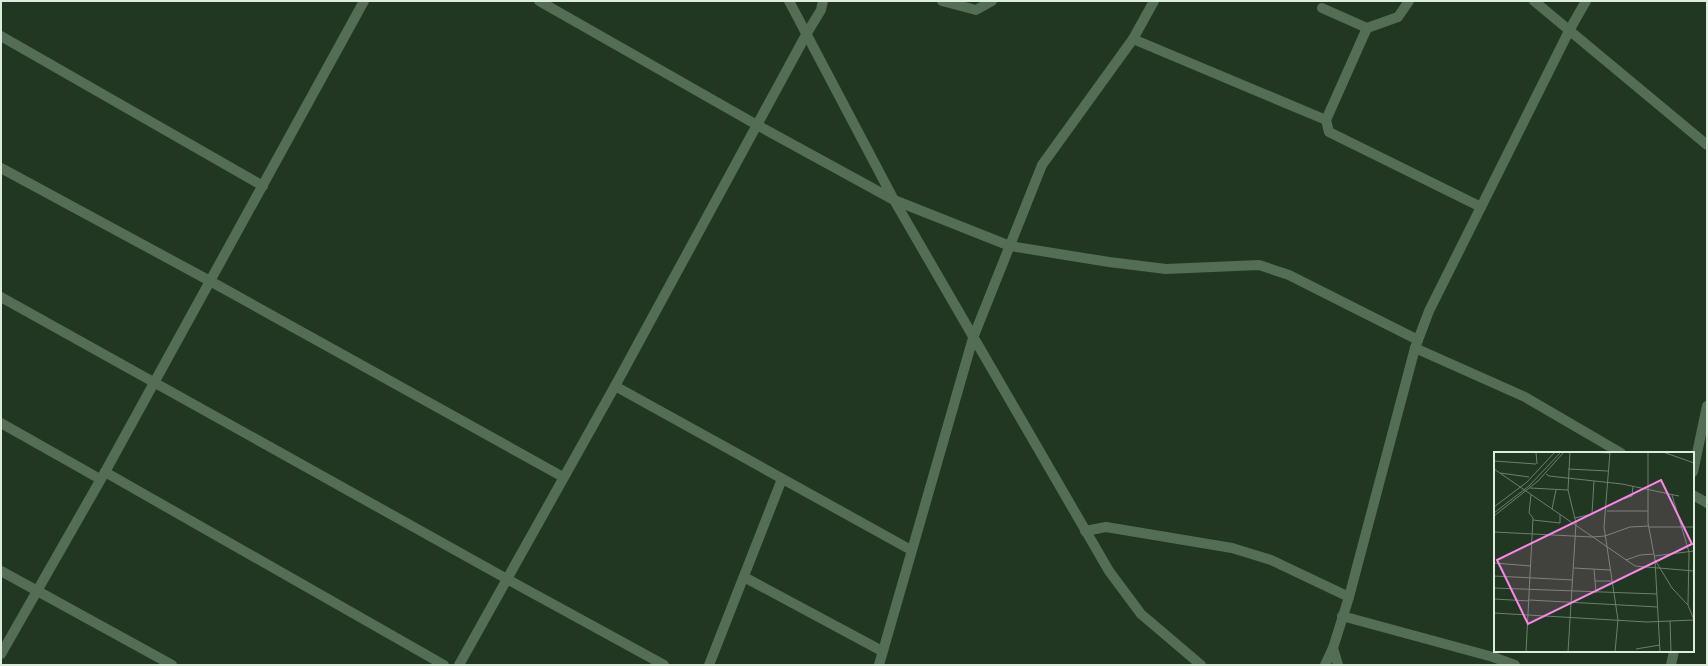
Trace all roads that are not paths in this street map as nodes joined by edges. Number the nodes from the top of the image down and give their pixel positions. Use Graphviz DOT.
graph roads {
  1 [pos="364,1"];
  2 [pos="539,1"];
  3 [pos="789,1"];
  4 [pos="823,1"];
  5 [pos="942,1"];
  6 [pos="992,1"];
  7 [pos="1154,1"];
  8 [pos="1409,1"];
  9 [pos="1534,1"];
  10 [pos="1586,1"];
  11 [pos="1322,8"];
  12 [pos="1367,28"];
  13 [pos="1570,29"];
  14 [pos="807,33"];
  15 [pos="1,36"];
  16 [pos="1133,39"];
  17 [pos="1326,120"];
  18 [pos="757,125"];
  19 [pos="1707,145"];
  20 [pos="1,168"];
  21 [pos="263,186"];
  22 [pos="894,200"];
  23 [pos="1481,207"];
  24 [pos="1010,246"];
  25 [pos="210,281"];
  26 [pos="1,297"];
  27 [pos="974,338"];
  28 [pos="1416,344"];
  29 [pos="154,382"];
  30 [pos="615,386"];
  31 [pos="1707,406"];
  32 [pos="1,423"];
  33 [pos="1620,452"];
  34 [pos="1694,467"];
  35 [pos="102,475"];
  36 [pos="563,477"];
  37 [pos="782,479"];
  38 [pos="1694,496"];
  39 [pos="1707,503"];
  40 [pos="1085,531"];
  41 [pos="911,550"];
  42 [pos="1,570"];
  43 [pos="744,577"];
  44 [pos="507,579"];
  45 [pos="37,591"];
  46 [pos="1349,597"];
  47 [pos="1342,616"];
  48 [pos="1333,648"];
  49 [pos="882,651"];
  50 [pos="1674,652"];
  51 [pos="1,654"];
  52 [pos="172,665"];
  53 [pos="444,665"];
  54 [pos="459,665"];
  55 [pos="664,665"];
  56 [pos="709,665"];
  57 [pos="879,665"];
  58 [pos="1201,665"];
  59 [pos="1325,665"];
  60 [pos="1338,665"];
  61 [pos="1515,665"];
  62 [pos="1671,665"];
  1 -- 21 [label="street"];
  2 -- 18 [label="street"];
  3 -- 14 [label="street"];
  4 -- 14 [label="street"];
  5 -- 6 [label="street"];
  7 -- 16 [label="street"];
  8 -- 12 [label="street"];
  9 -- 13 [label="street"];
  10 -- 13 [label="street"];
  11 -- 12 [label="street"];
  12 -- 17 [label="street"];
  13 -- 19 [label="street"];
  13 -- 23 [label="street"];
  14 -- 18 [label="street"];
  14 -- 22 [label="street"];
  15 -- 21 [label="street"];
  16 -- 17 [label="street"];
  16 -- 24 [label="street"];
  17 -- 23 [label="street"];
  18 -- 22 [label="street"];
  18 -- 30 [label="street"];
  20 -- 25 [label="street"];
  21 -- 25 [label="street"];
  22 -- 24 [label="street"];
  22 -- 27 [label="street"];
  23 -- 28 [label="street"];
  24 -- 27 [label="street"];
  24 -- 28 [label="street"];
  25 -- 29 [label="street"];
  25 -- 36 [label="street"];
  26 -- 29 [label="street"];
  27 -- 40 [label="street"];
  27 -- 41 [label="street"];
  28 -- 33 [label="street"];
  28 -- 46 [label="street"];
  29 -- 35 [label="street"];
  29 -- 44 [label="street"];
  30 -- 36 [label="street"];
  30 -- 37 [label="street"];
  31 -- 34 [label="street"];
  32 -- 35 [label="street"];
  35 -- 45 [label="street"];
  35 -- 53 [label="street"];
  36 -- 44 [label="street"];
  37 -- 41 [label="street"];
  37 -- 43 [label="street"];
  38 -- 39 [label="street"];
  40 -- 46 [label="street"];
  40 -- 58 [label="street"];
  41 -- 49 [label="street"];
  42 -- 45 [label="street"];
  43 -- 49 [label="street"];
  43 -- 56 [label="street"];
  44 -- 54 [label="street"];
  44 -- 55 [label="street"];
  45 -- 51 [label="street"];
  45 -- 52 [label="street"];
  46 -- 47 [label="street"];
  47 -- 48 [label="street"];
  47 -- 61 [label="street"];
  48 -- 59 [label="street"];
  48 -- 60 [label="street"];
  49 -- 57 [label="street"];
  50 -- 62 [label="street"];
}
